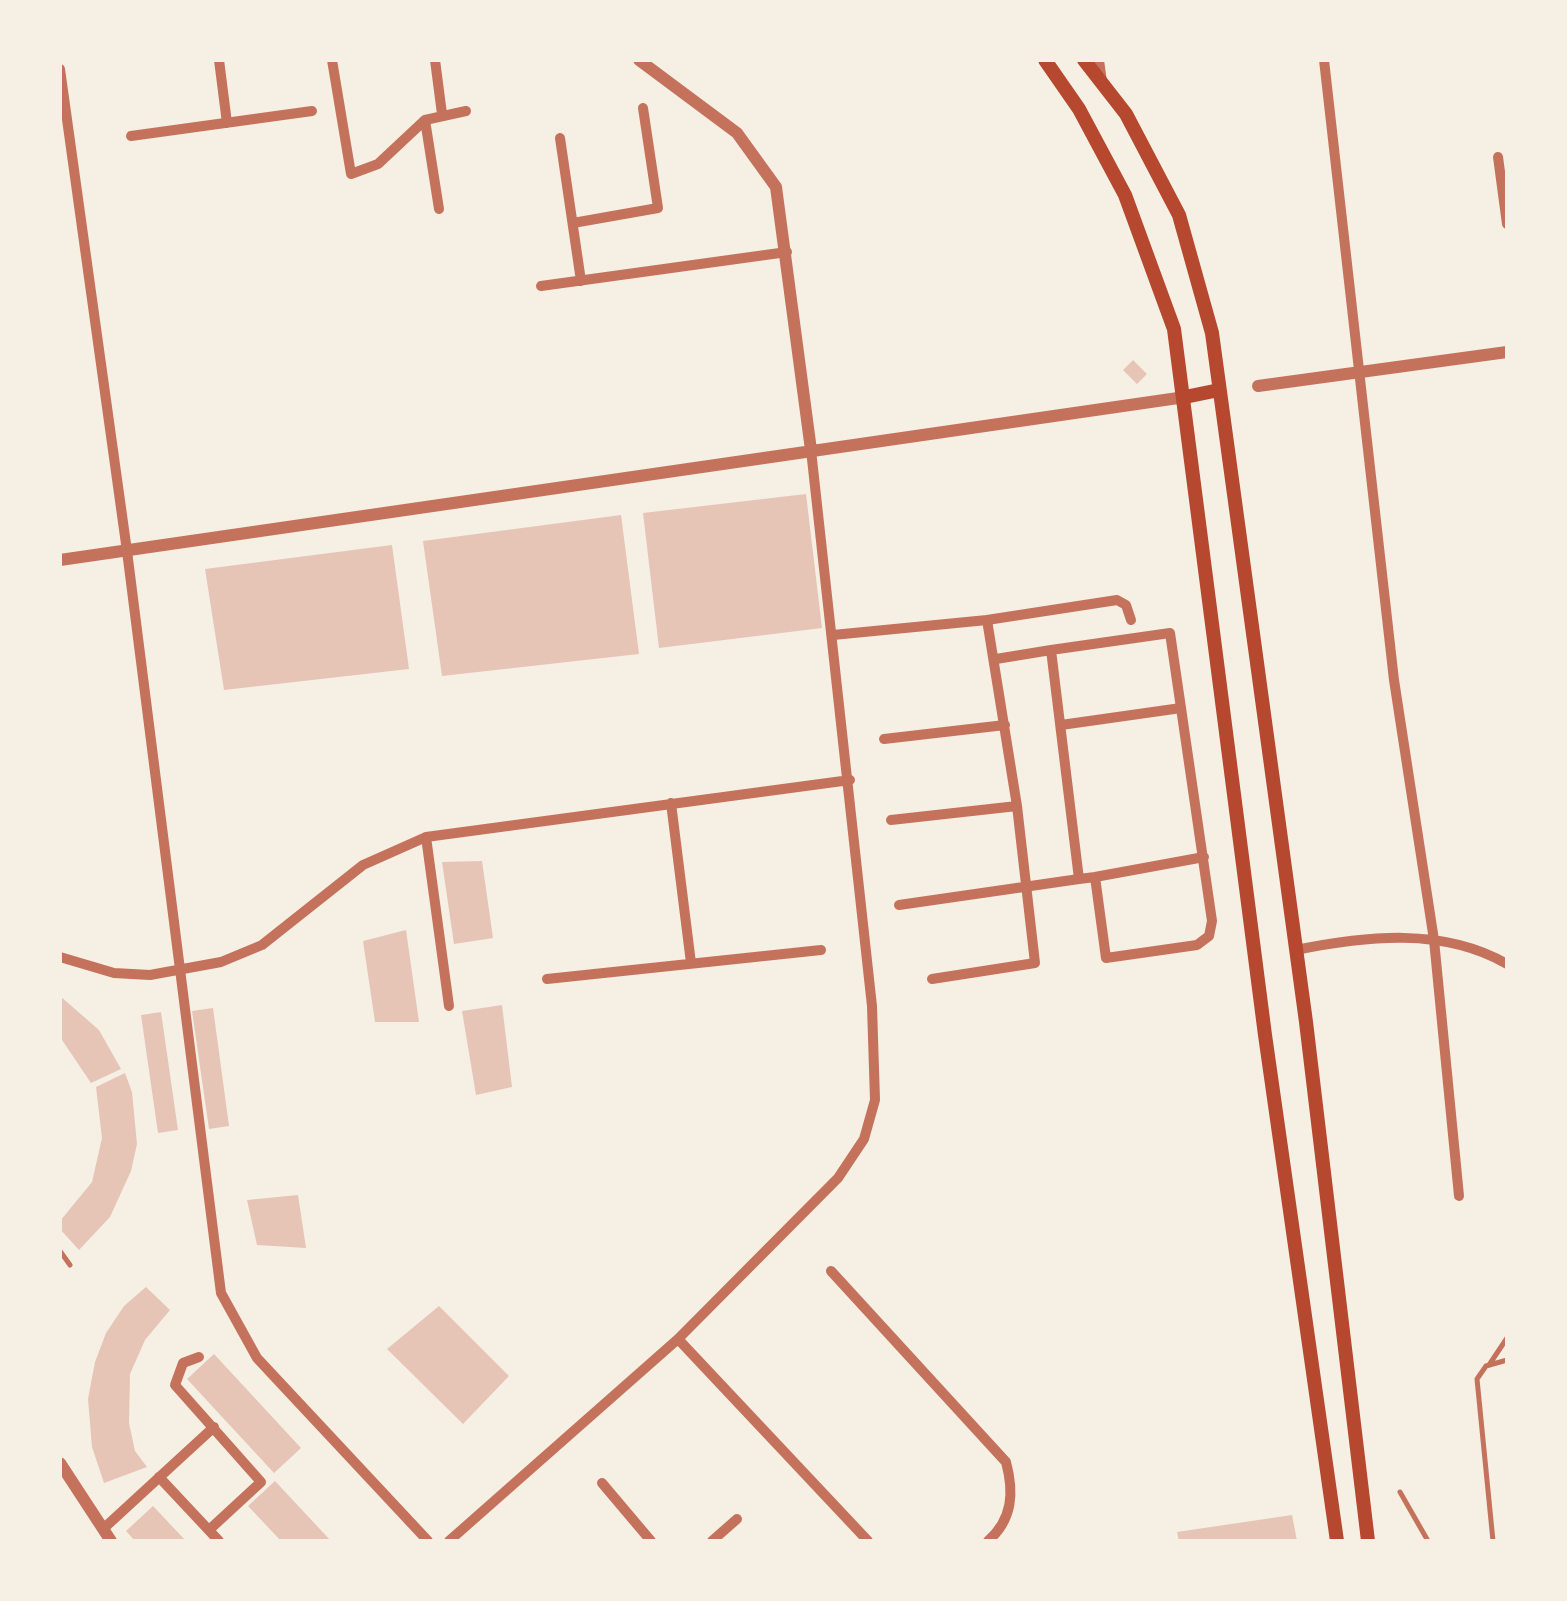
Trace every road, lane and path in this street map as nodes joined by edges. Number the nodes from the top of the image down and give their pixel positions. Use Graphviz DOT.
graph roads {
  1 [pos="219,60"];
  2 [pos="332,60"];
  3 [pos="435,60"];
  4 [pos="639,60"];
  5 [pos="1046,60"];
  6 [pos="1084,60"];
  7 [pos="1098,60"];
  8 [pos="1324,60"];
  9 [pos="60,69"];
  10 [pos="1102,82"];
  11 [pos="643,108"];
  12 [pos="312,111"];
  13 [pos="466,111"];
  14 [pos="442,114"];
  15 [pos="425,120"];
  16 [pos="227,123"];
  17 [pos="131,136"];
  18 [pos="560,138"];
  19 [pos="1498,157"];
  20 [pos="439,209"];
  21 [pos="573,223"];
  22 [pos="1507,224"];
  23 [pos="787,252"];
  24 [pos="582,280"];
  25 [pos="540,286"];
  26 [pos="1507,352"];
  27 [pos="1356,372"];
  28 [pos="1258,386"];
  29 [pos="1219,390"];
  30 [pos="1186,397"];
  31 [pos="811,450"];
  32 [pos="128,551"];
  33 [pos="60,560"];
  34 [pos="987,620"];
  35 [pos="1132,620"];
  36 [pos="833,634"];
  37 [pos="1051,650"];
  38 [pos="996,659"];
  39 [pos="1181,708"];
  40 [pos="1005,725"];
  41 [pos="1061,726"];
  42 [pos="884,739"];
  43 [pos="850,780"];
  44 [pos="671,804"];
  45 [pos="1017,806"];
  46 [pos="891,820"];
  47 [pos="426,838"];
  48 [pos="1204,857"];
  49 [pos="1096,877"];
  50 [pos="1079,879"];
  51 [pos="1027,885"];
  52 [pos="900,905"];
  53 [pos="1434,940"];
  54 [pos="821,950"];
  55 [pos="1296,950"];
  56 [pos="60,958"];
  57 [pos="691,963"];
  58 [pos="1507,964"];
  59 [pos="182,973"];
  60 [pos="547,978"];
  61 [pos="932,980"];
  62 [pos="449,1006"];
  63 [pos="1460,1196"];
  64 [pos="60,1251"];
  65 [pos="70,1266"];
  66 [pos="831,1271"];
  67 [pos="1507,1338"];
  68 [pos="678,1339"];
  69 [pos="199,1357"];
  70 [pos="1507,1360"];
  71 [pos="1488,1365"];
  72 [pos="214,1428"];
  73 [pos="60,1463"];
  74 [pos="160,1477"];
  75 [pos="602,1483"];
  76 [pos="1400,1492"];
  77 [pos="736,1519"];
  78 [pos="209,1530"];
  79 [pos="107,1535"];
  80 [pos="219,1541"];
  81 [pos="428,1541"];
  82 [pos="449,1541"];
  83 [pos="651,1541"];
  84 [pos="712,1541"];
  85 [pos="868,1541"];
  86 [pos="988,1541"];
  87 [pos="1338,1541"];
  88 [pos="1368,1541"];
  89 [pos="1428,1541"];
  90 [pos="1493,1541"];
  1 -- 16 [label="street"];
  2 -- 15 [label="street"];
  3 -- 14 [label="street"];
  4 -- 23 [label="street"];
  5 -- 30 [label="main road"];
  6 -- 10 [label="main road"];
  7 -- 10 [label="street"];
  8 -- 27 [label="street"];
  9 -- 32 [label="street"];
  10 -- 29 [label="main road"];
  11 -- 21 [label="street"];
  12 -- 16 [label="street"];
  13 -- 14 [label="street"];
  14 -- 15 [label="street"];
  15 -- 20 [label="street"];
  16 -- 17 [label="street"];
  18 -- 21 [label="street"];
  19 -- 22 [label="street"];
  21 -- 24 [label="street"];
  23 -- 24 [label="street"];
  23 -- 31 [label="street"];
  24 -- 25 [label="street"];
  26 -- 27 [label="street"];
  27 -- 28 [label="street"];
  27 -- 53 [label="street"];
  29 -- 30 [label="main road"];
  29 -- 55 [label="main road"];
  30 -- 31 [label="street"];
  30 -- 87 [label="main road"];
  31 -- 32 [label="street"];
  31 -- 36 [label="street"];
  32 -- 33 [label="street"];
  32 -- 59 [label="street"];
  34 -- 35 [label="street"];
  34 -- 36 [label="street"];
  34 -- 38 [label="street"];
  36 -- 43 [label="street"];
  37 -- 38 [label="street"];
  37 -- 39 [label="street"];
  37 -- 41 [label="street"];
  38 -- 40 [label="street"];
  39 -- 41 [label="street"];
  39 -- 48 [label="street"];
  40 -- 42 [label="street"];
  40 -- 45 [label="street"];
  41 -- 50 [label="street"];
  43 -- 44 [label="street"];
  43 -- 68 [label="street"];
  44 -- 47 [label="street"];
  44 -- 57 [label="street"];
  45 -- 46 [label="street"];
  45 -- 51 [label="street"];
  47 -- 59 [label="street"];
  47 -- 62 [label="street"];
  48 -- 49 [label="street"];
  48 -- 49 [label="street"];
  49 -- 50 [label="street"];
  50 -- 51 [label="street"];
  51 -- 52 [label="street"];
  51 -- 61 [label="street"];
  53 -- 55 [label="street"];
  53 -- 58 [label="street"];
  53 -- 63 [label="street"];
  54 -- 57 [label="street"];
  55 -- 88 [label="main road"];
  56 -- 59 [label="street"];
  57 -- 60 [label="street"];
  59 -- 81 [label="street"];
  64 -- 65 [label="lane"];
  66 -- 86 [label="street"];
  67 -- 71 [label="lane"];
  68 -- 82 [label="street"];
  68 -- 85 [label="street"];
  69 -- 72 [label="street"];
  70 -- 71 [label="lane"];
  71 -- 90 [label="lane"];
  72 -- 74 [label="street"];
  72 -- 78 [label="street"];
  73 -- 79 [label="street"];
  74 -- 78 [label="street"];
  74 -- 79 [label="street"];
  75 -- 83 [label="street"];
  76 -- 89 [label="lane"];
  77 -- 84 [label="street"];
  78 -- 80 [label="street"];
}
